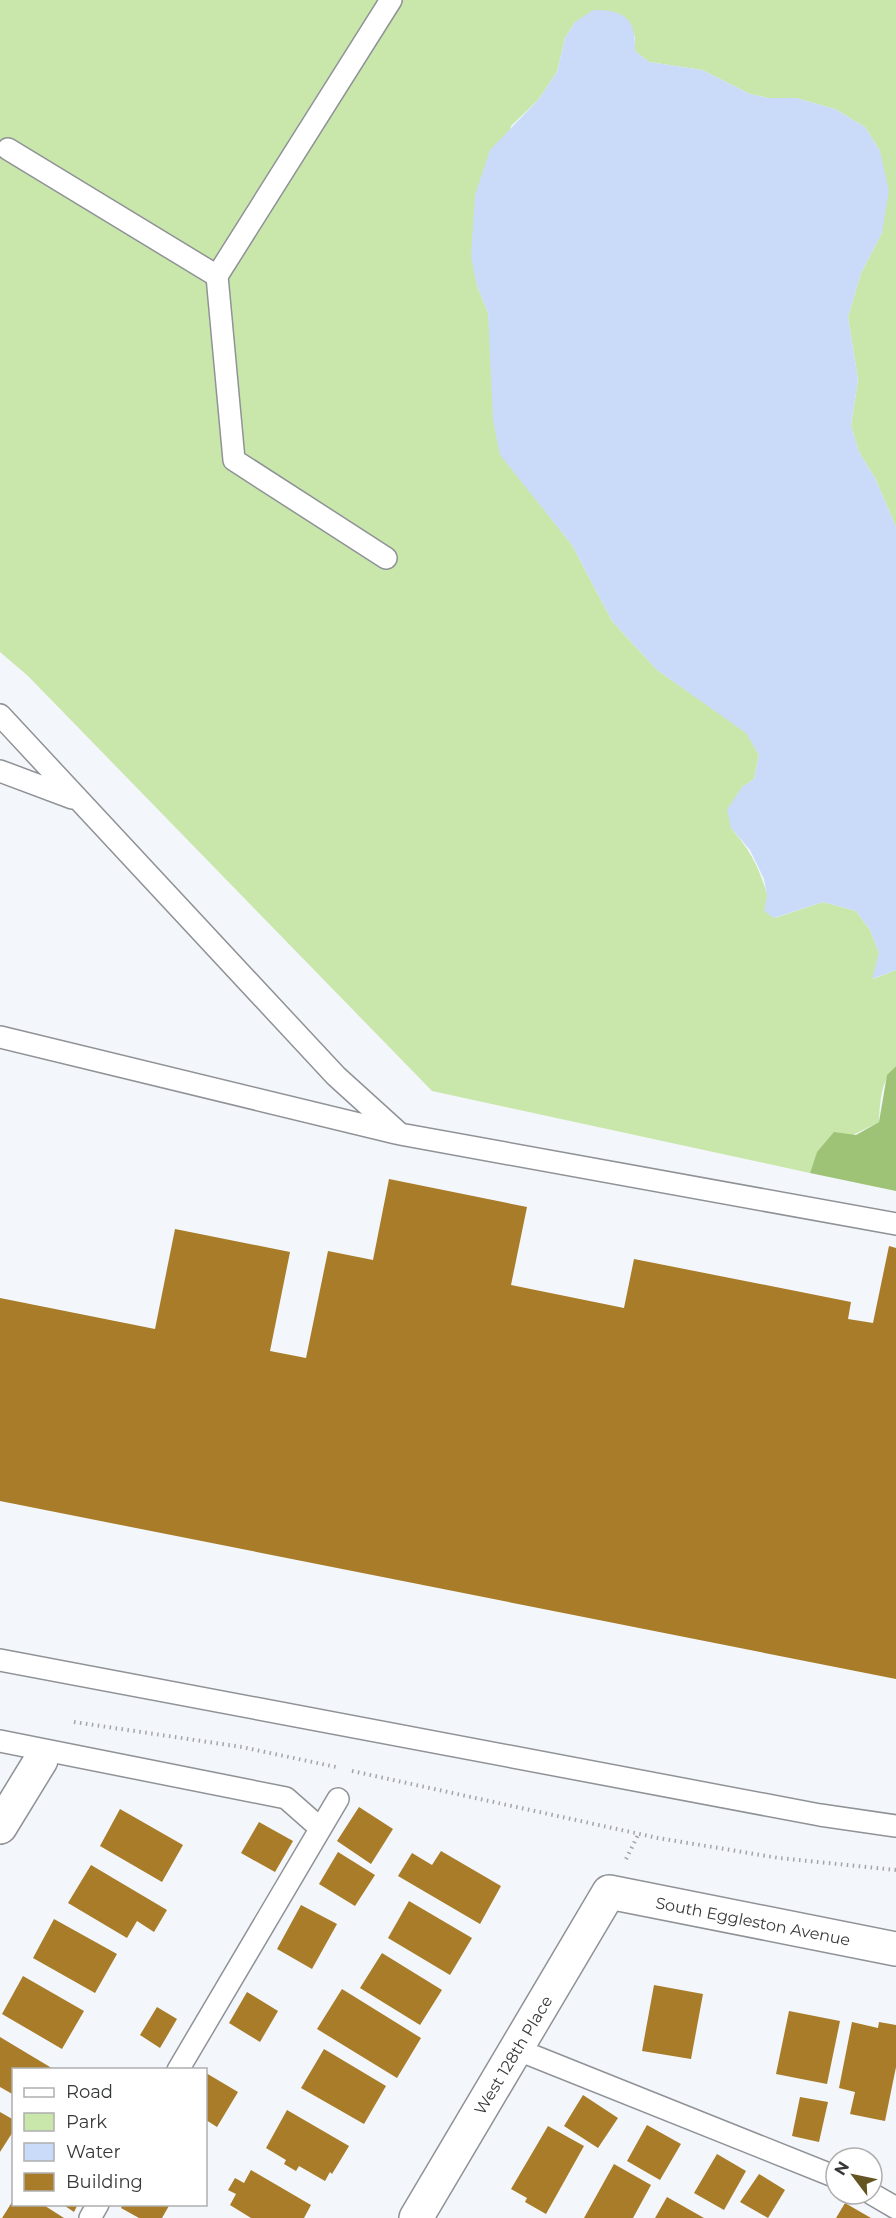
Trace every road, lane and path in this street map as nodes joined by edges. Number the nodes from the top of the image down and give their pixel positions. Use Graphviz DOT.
graph roads {
  1 [pos="391,0"];
  2 [pos="8,149"];
  3 [pos="217,276"];
  4 [pos="386,558"];
  5 [pos="0,715"];
  6 [pos="0,771"];
  7 [pos="76,799"];
  8 [pos="0,1037"];
  9 [pos="400,1134"];
  10 [pos="896,1224"];
  11 [pos="0,1660"];
  12 [pos="64,1721"];
  13 [pos="0,1741"];
  14 [pos="41,1760"];
  15 [pos="338,1798"];
  16 [pos="896,1826"];
  17 [pos="0,1827"];
  18 [pos="320,1828"];
  19 [pos="896,1870"];
  20 [pos="609,1892"];
  21 [pos="896,1949"];
  22 [pos="516,2049"];
  23 [pos="179,2068"];
  24 [pos="824,2172"];
  25 [pos="416,2218"];
  1 -- 3 [label="lane"];
  2 -- 3 [label="lane"];
  3 -- 4 [label="lane"];
  5 -- 7 [label="lane"];
  6 -- 7 [label="lane"];
  7 -- 9 [label="lane"];
  8 -- 9 [label="lane"];
  9 -- 10 [label="lane"];
  11 -- 16 [label="lane"];
  12 -- 19 [label="path"];
  13 -- 18 [label="lane"];
  14 -- 17 [label="street"];
  15 -- 18 [label="lane"];
  18 -- 23 [label="lane"];
  20 -- 21 [label="street, South Eggleston Avenue"];
  20 -- 22 [label="street, West 128th Place"];
  22 -- 24 [label="lane"];
  22 -- 25 [label="street, West 128th Place"];
}
